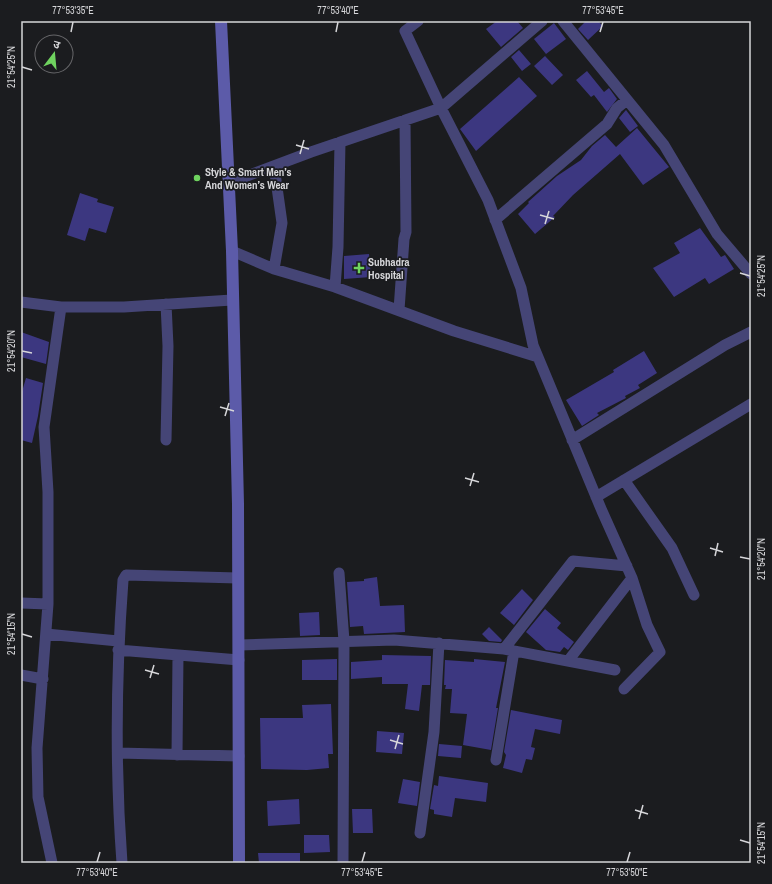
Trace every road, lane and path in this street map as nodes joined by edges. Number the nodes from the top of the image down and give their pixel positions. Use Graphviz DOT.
graph roads {
  1 [pos="221,21"];
  2 [pos="418,21"];
  3 [pos="542,21"];
  4 [pos="563,21"];
  5 [pos="404,26"];
  6 [pos="627,100"];
  7 [pos="441,108"];
  8 [pos="405,120"];
  9 [pos="340,142"];
  10 [pos="274,166"];
  11 [pos="228,183"];
  12 [pos="495,220"];
  13 [pos="232,251"];
  14 [pos="274,269"];
  15 [pos="751,274"];
  16 [pos="335,287"];
  17 [pos="232,300"];
  18 [pos="21,302"];
  19 [pos="166,304"];
  20 [pos="60,307"];
  21 [pos="399,310"];
  22 [pos="751,332"];
  23 [pos="538,357"];
  24 [pos="751,404"];
  25 [pos="166,440"];
  26 [pos="572,440"];
  27 [pos="624,480"];
  28 [pos="596,497"];
  29 [pos="627,566"];
  30 [pos="338,573"];
  31 [pos="238,578"];
  32 [pos="632,578"];
  33 [pos="694,595"];
  34 [pos="21,603"];
  35 [pos="48,604"];
  36 [pos="46,634"];
  37 [pos="344,641"];
  38 [pos="440,644"];
  39 [pos="239,645"];
  40 [pos="118,646"];
  41 [pos="509,650"];
  42 [pos="178,655"];
  43 [pos="239,660"];
  44 [pos="568,661"];
  45 [pos="615,670"];
  46 [pos="21,675"];
  47 [pos="43,679"];
  48 [pos="624,689"];
  49 [pos="118,753"];
  50 [pos="177,755"];
  51 [pos="239,756"];
  52 [pos="496,760"];
  53 [pos="420,833"];
  54 [pos="52,863"];
  55 [pos="122,863"];
  56 [pos="239,863"];
  57 [pos="344,863"];
  1 -- 11 [label="main road"];
  2 -- 5 [label="street"];
  3 -- 7 [label="street"];
  4 -- 6 [label="street"];
  5 -- 7 [label="street"];
  6 -- 12 [label="street"];
  6 -- 15 [label="street"];
  7 -- 8 [label="street"];
  7 -- 12 [label="street"];
  8 -- 9 [label="street"];
  8 -- 21 [label="street"];
  9 -- 10 [label="street"];
  9 -- 16 [label="street"];
  10 -- 11 [label="street"];
  10 -- 14 [label="street"];
  11 -- 13 [label="main road"];
  12 -- 23 [label="street"];
  13 -- 14 [label="street"];
  13 -- 17 [label="main road"];
  14 -- 16 [label="street"];
  16 -- 21 [label="street"];
  17 -- 19 [label="street"];
  17 -- 31 [label="main road"];
  18 -- 20 [label="street"];
  19 -- 20 [label="street"];
  19 -- 25 [label="street"];
  20 -- 35 [label="street"];
  21 -- 23 [label="street"];
  22 -- 26 [label="street"];
  23 -- 26 [label="street"];
  24 -- 27 [label="street"];
  26 -- 28 [label="street"];
  27 -- 28 [label="street"];
  27 -- 33 [label="street"];
  28 -- 29 [label="street"];
  29 -- 32 [label="street"];
  29 -- 41 [label="street"];
  30 -- 37 [label="street"];
  31 -- 39 [label="main road"];
  31 -- 40 [label="street"];
  32 -- 44 [label="street"];
  32 -- 48 [label="street"];
  34 -- 35 [label="street"];
  35 -- 36 [label="street"];
  36 -- 40 [label="street"];
  36 -- 47 [label="street"];
  37 -- 38 [label="street"];
  37 -- 39 [label="street"];
  37 -- 57 [label="street"];
  38 -- 41 [label="street"];
  38 -- 53 [label="street"];
  39 -- 43 [label="main road"];
  40 -- 42 [label="street"];
  40 -- 49 [label="street"];
  41 -- 44 [label="street"];
  41 -- 52 [label="street"];
  42 -- 43 [label="street"];
  42 -- 50 [label="street"];
  43 -- 51 [label="main road"];
  44 -- 45 [label="street"];
  46 -- 47 [label="street"];
  47 -- 54 [label="street"];
  49 -- 50 [label="street"];
  49 -- 55 [label="street"];
  50 -- 51 [label="street"];
  51 -- 56 [label="main road"];
}
